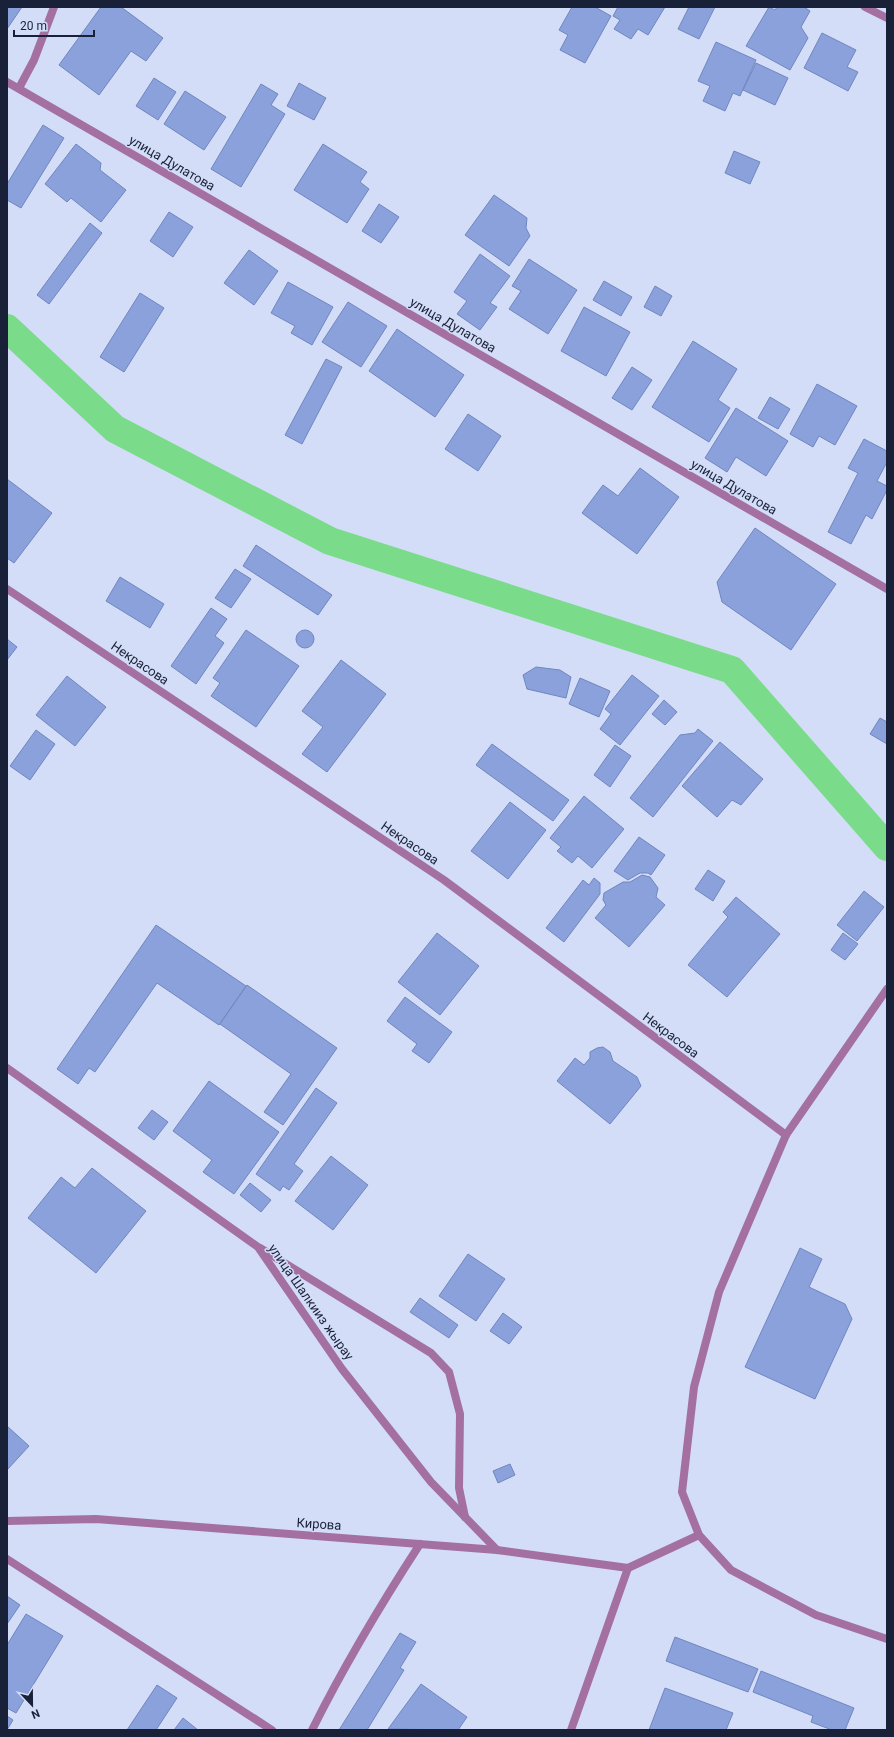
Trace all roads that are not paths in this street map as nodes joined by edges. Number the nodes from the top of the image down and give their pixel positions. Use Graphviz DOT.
graph roads {
  1 [pos="54,7"];
  2 [pos="865,7"];
  3 [pos="887,18"];
  4 [pos="7,82"];
  5 [pos="19,88"];
  6 [pos="7,589"];
  7 [pos="887,589"];
  8 [pos="887,989"];
  9 [pos="7,1068"];
  10 [pos="786,1135"];
  11 [pos="258,1247"];
  12 [pos="465,1518"];
  13 [pos="7,1522"];
  14 [pos="699,1535"];
  15 [pos="420,1544"];
  16 [pos="498,1550"];
  17 [pos="7,1559"];
  18 [pos="628,1568"];
  19 [pos="887,1639"];
  20 [pos="272,1730"];
  21 [pos="312,1730"];
  22 [pos="571,1730"];
  1 -- 5 [label="street"];
  2 -- 3 [label="street"];
  4 -- 5 [label="street, улица Дулатова"];
  5 -- 7 [label="street, улица Дулатова"];
  6 -- 10 [label="street, Некрасова"];
  8 -- 10 [label="street"];
  9 -- 11 [label="street, улица Шалкииз жырау"];
  10 -- 14 [label="street"];
  11 -- 12 [label="street, улица Шалкииз жырау"];
  11 -- 12 [label="street"];
  12 -- 16 [label="street, улица Шалкииз жырау"];
  13 -- 15 [label="street, Кирова"];
  14 -- 18 [label="street"];
  14 -- 19 [label="street"];
  15 -- 16 [label="street, Кирова"];
  15 -- 21 [label="street"];
  16 -- 18 [label="street, Кирова"];
  17 -- 20 [label="street"];
  18 -- 22 [label="street"];
}
